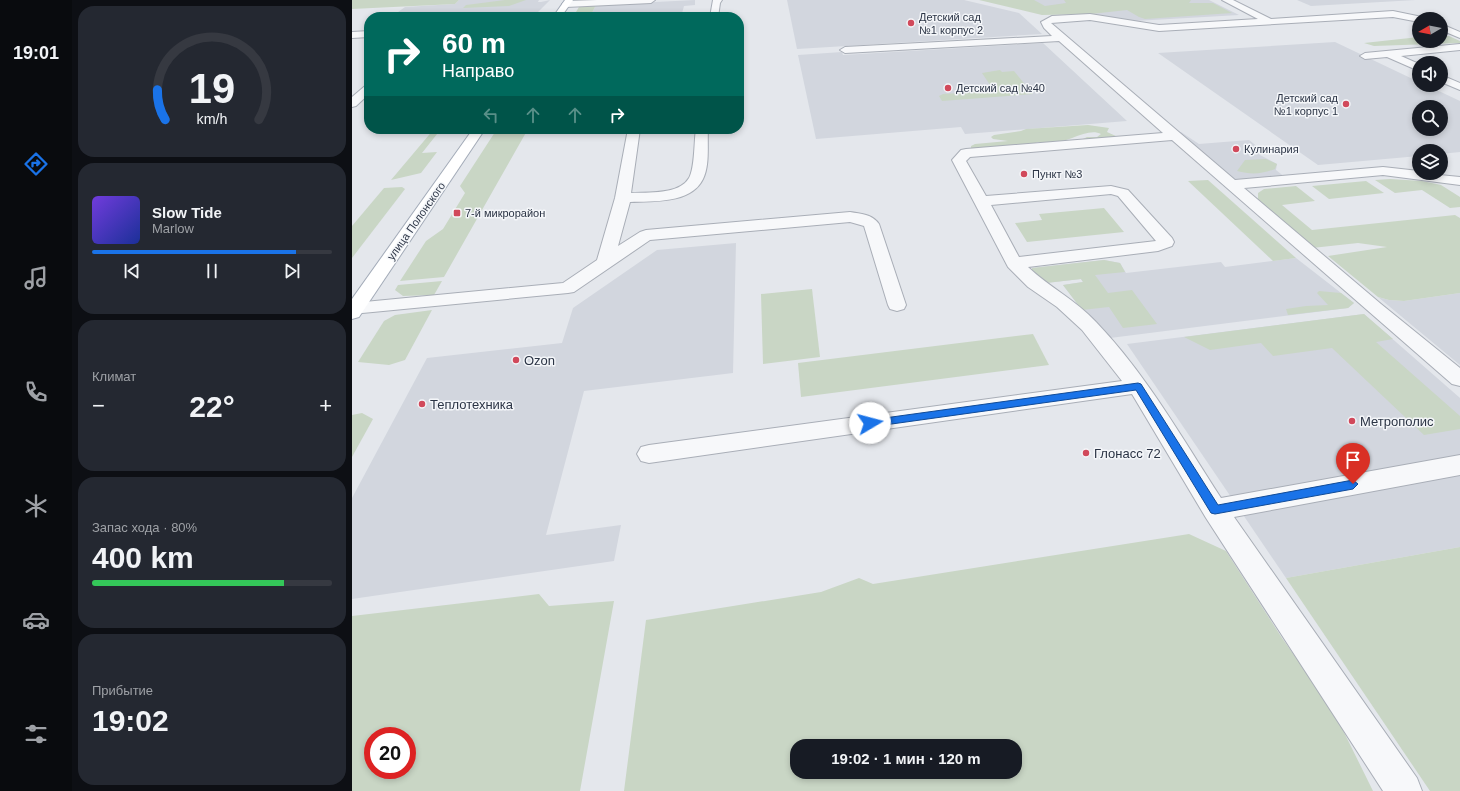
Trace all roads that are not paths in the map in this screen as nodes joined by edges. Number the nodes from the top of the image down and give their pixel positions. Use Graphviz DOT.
graph roads {
  1 [pos="652,0"];
  2 [pos="718,0"];
  3 [pos="1226,0"];
  4 [pos="567,2"];
  5 [pos="560,12"];
  6 [pos="715,12"];
  7 [pos="1412,18"];
  8 [pos="1270,22"];
  9 [pos="1448,30"];
  10 [pos="364,34"];
  11 [pos="352,35"];
  12 [pos="1460,35"];
  13 [pos="1061,38"];
  14 [pos="1460,47"];
  15 [pos="845,50"];
  16 [pos="1389,54"];
  17 [pos="1365,56"];
  18 [pos="1412,65"];
  19 [pos="1448,81"];
  20 [pos="1460,87"];
  21 [pos="364,92"];
  22 [pos="352,103"];
  23 [pos="477,134"];
  24 [pos="633,134"];
  25 [pos="701,134"];
  26 [pos="1176,136"];
  27 [pos="1460,181"];
  28 [pos="1234,185"];
  29 [pos="622,198"];
  30 [pos="982,201"];
  31 [pos="606,263"];
  32 [pos="1014,263"];
  33 [pos="897,305"];
  34 [pos="353,311"];
  35 [pos="1460,378"];
  36 [pos="1138,386"];
  37 [pos="649,454"];
  38 [pos="1460,465"];
  39 [pos="1215,510"];
  40 [pos="1404,791"];
  1 -- 4 [label="lane"];
  2 -- 6 [label="lane"];
  3 -- 8 [label="lane"];
  4 -- 5 [label="main road"];
  7 -- 8 [label="lane"];
  8 -- 13 [label="lane"];
  9 -- 12 [label="lane"];
  10 -- 11 [label="lane"];
  13 -- 15 [label="lane"];
  13 -- 26 [label="lane"];
  14 -- 16 [label="lane"];
  16 -- 17 [label="lane"];
  16 -- 18 [label="lane"];
  19 -- 20 [label="lane"];
  21 -- 22 [label="lane"];
  23 -- 34 [label="main road, улица Полонского"];
  24 -- 29 [label="lane"];
  25 -- 29 [label="lane"];
  26 -- 28 [label="lane"];
  26 -- 30 [label="lane"];
  27 -- 28 [label="lane"];
  28 -- 35 [label="lane"];
  29 -- 31 [label="lane"];
  30 -- 32 [label="lane"];
  30 -- 32 [label="lane"];
  31 -- 33 [label="lane"];
  31 -- 34 [label="lane"];
  32 -- 36 [label="lane"];
  36 -- 37 [label="lane"];
  36 -- 39 [label="lane"];
  38 -- 39 [label="lane"];
  39 -- 40 [label="lane"];
}
